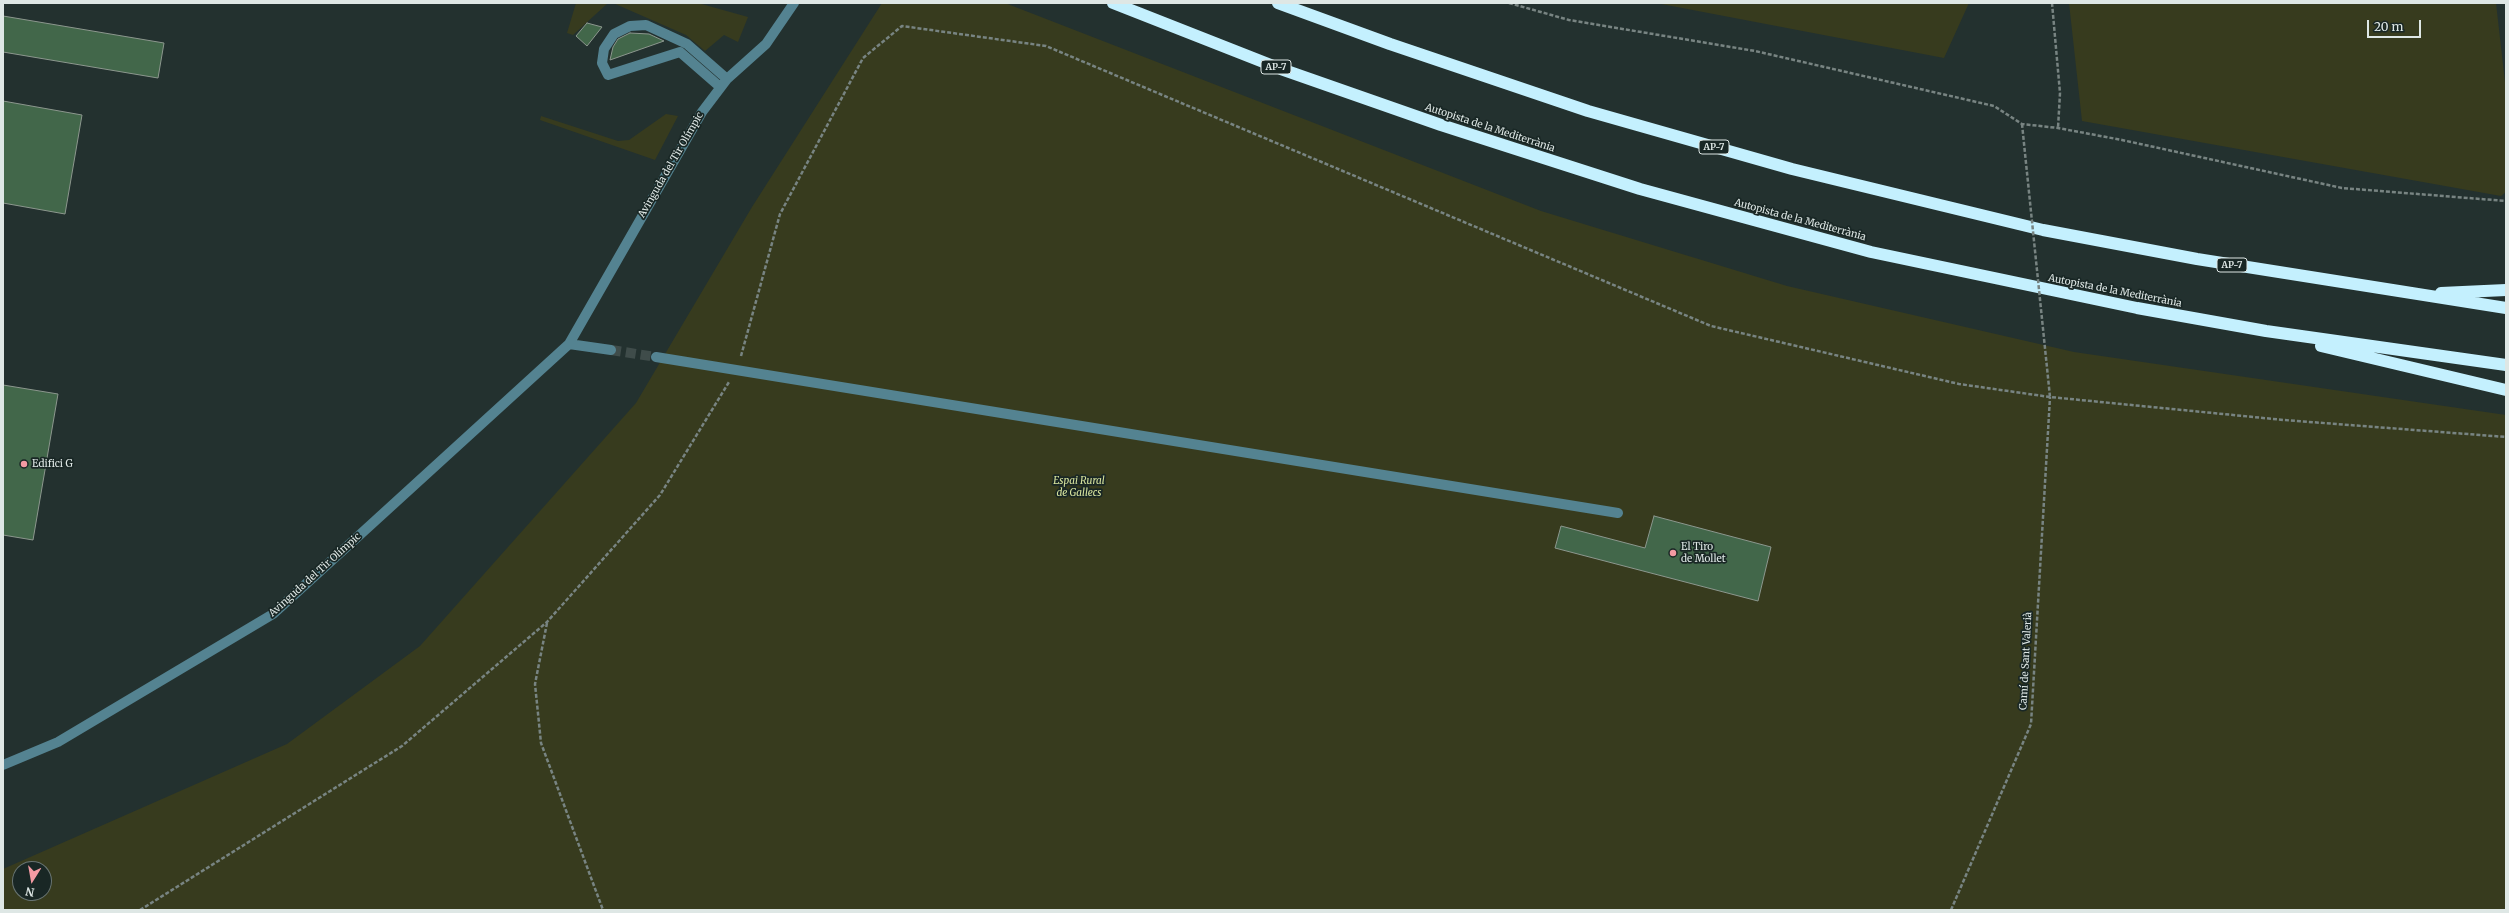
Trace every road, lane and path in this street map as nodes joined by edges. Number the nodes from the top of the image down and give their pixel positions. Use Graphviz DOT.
graph roads {
  1 [pos="794,3"];
  2 [pos="1113,3"];
  3 [pos="1278,3"];
  4 [pos="1509,3"];
  5 [pos="2052,3"];
  6 [pos="727,78"];
  7 [pos="720,86"];
  8 [pos="2022,124"];
  9 [pos="2058,128"];
  10 [pos="2506,201"];
  11 [pos="2506,290"];
  12 [pos="2421,295"];
  13 [pos="2506,308"];
  14 [pos="2266,331"];
  15 [pos="569,344"];
  16 [pos="611,350"];
  17 [pos="656,357"];
  18 [pos="2506,365"];
  19 [pos="738,369"];
  20 [pos="2506,390"];
  21 [pos="2050,397"];
  22 [pos="2506,437"];
  23 [pos="1618,513"];
  24 [pos="547,622"];
  25 [pos="3,765"];
  26 [pos="140,910"];
  27 [pos="603,910"];
  28 [pos="1951,910"];
  1 -- 6 [label="street, Avinguda del Tir Olímpic"];
  2 -- 14 [label="highway, Autopista de la Mediterrània / AP-7"];
  3 -- 12 [label="highway, AP-7"];
  4 -- 8 [label="path"];
  5 -- 9 [label="path"];
  6 -- 7 [label="street, Avinguda del Tir Olímpic"];
  6 -- 7 [label="street"];
  7 -- 15 [label="street, Avinguda del Tir Olímpic"];
  8 -- 9 [label="path"];
  8 -- 21 [label="path, Camí de Sant Valerià, bridge"];
  9 -- 10 [label="path"];
  11 -- 12 [label="highway"];
  12 -- 13 [label="highway, AP-7"];
  14 -- 18 [label="highway, Autopista de la Mediterrània / AP-7"];
  14 -- 20 [label="highway"];
  15 -- 16 [label="street"];
  15 -- 25 [label="street, Avinguda del Tir Olímpic"];
  17 -- 19 [label="street"];
  19 -- 21 [label="path"];
  19 -- 23 [label="street"];
  19 -- 24 [label="path"];
  21 -- 22 [label="path"];
  21 -- 28 [label="path, Camí de Sant Valerià"];
  24 -- 26 [label="path"];
  24 -- 27 [label="path"];
}
